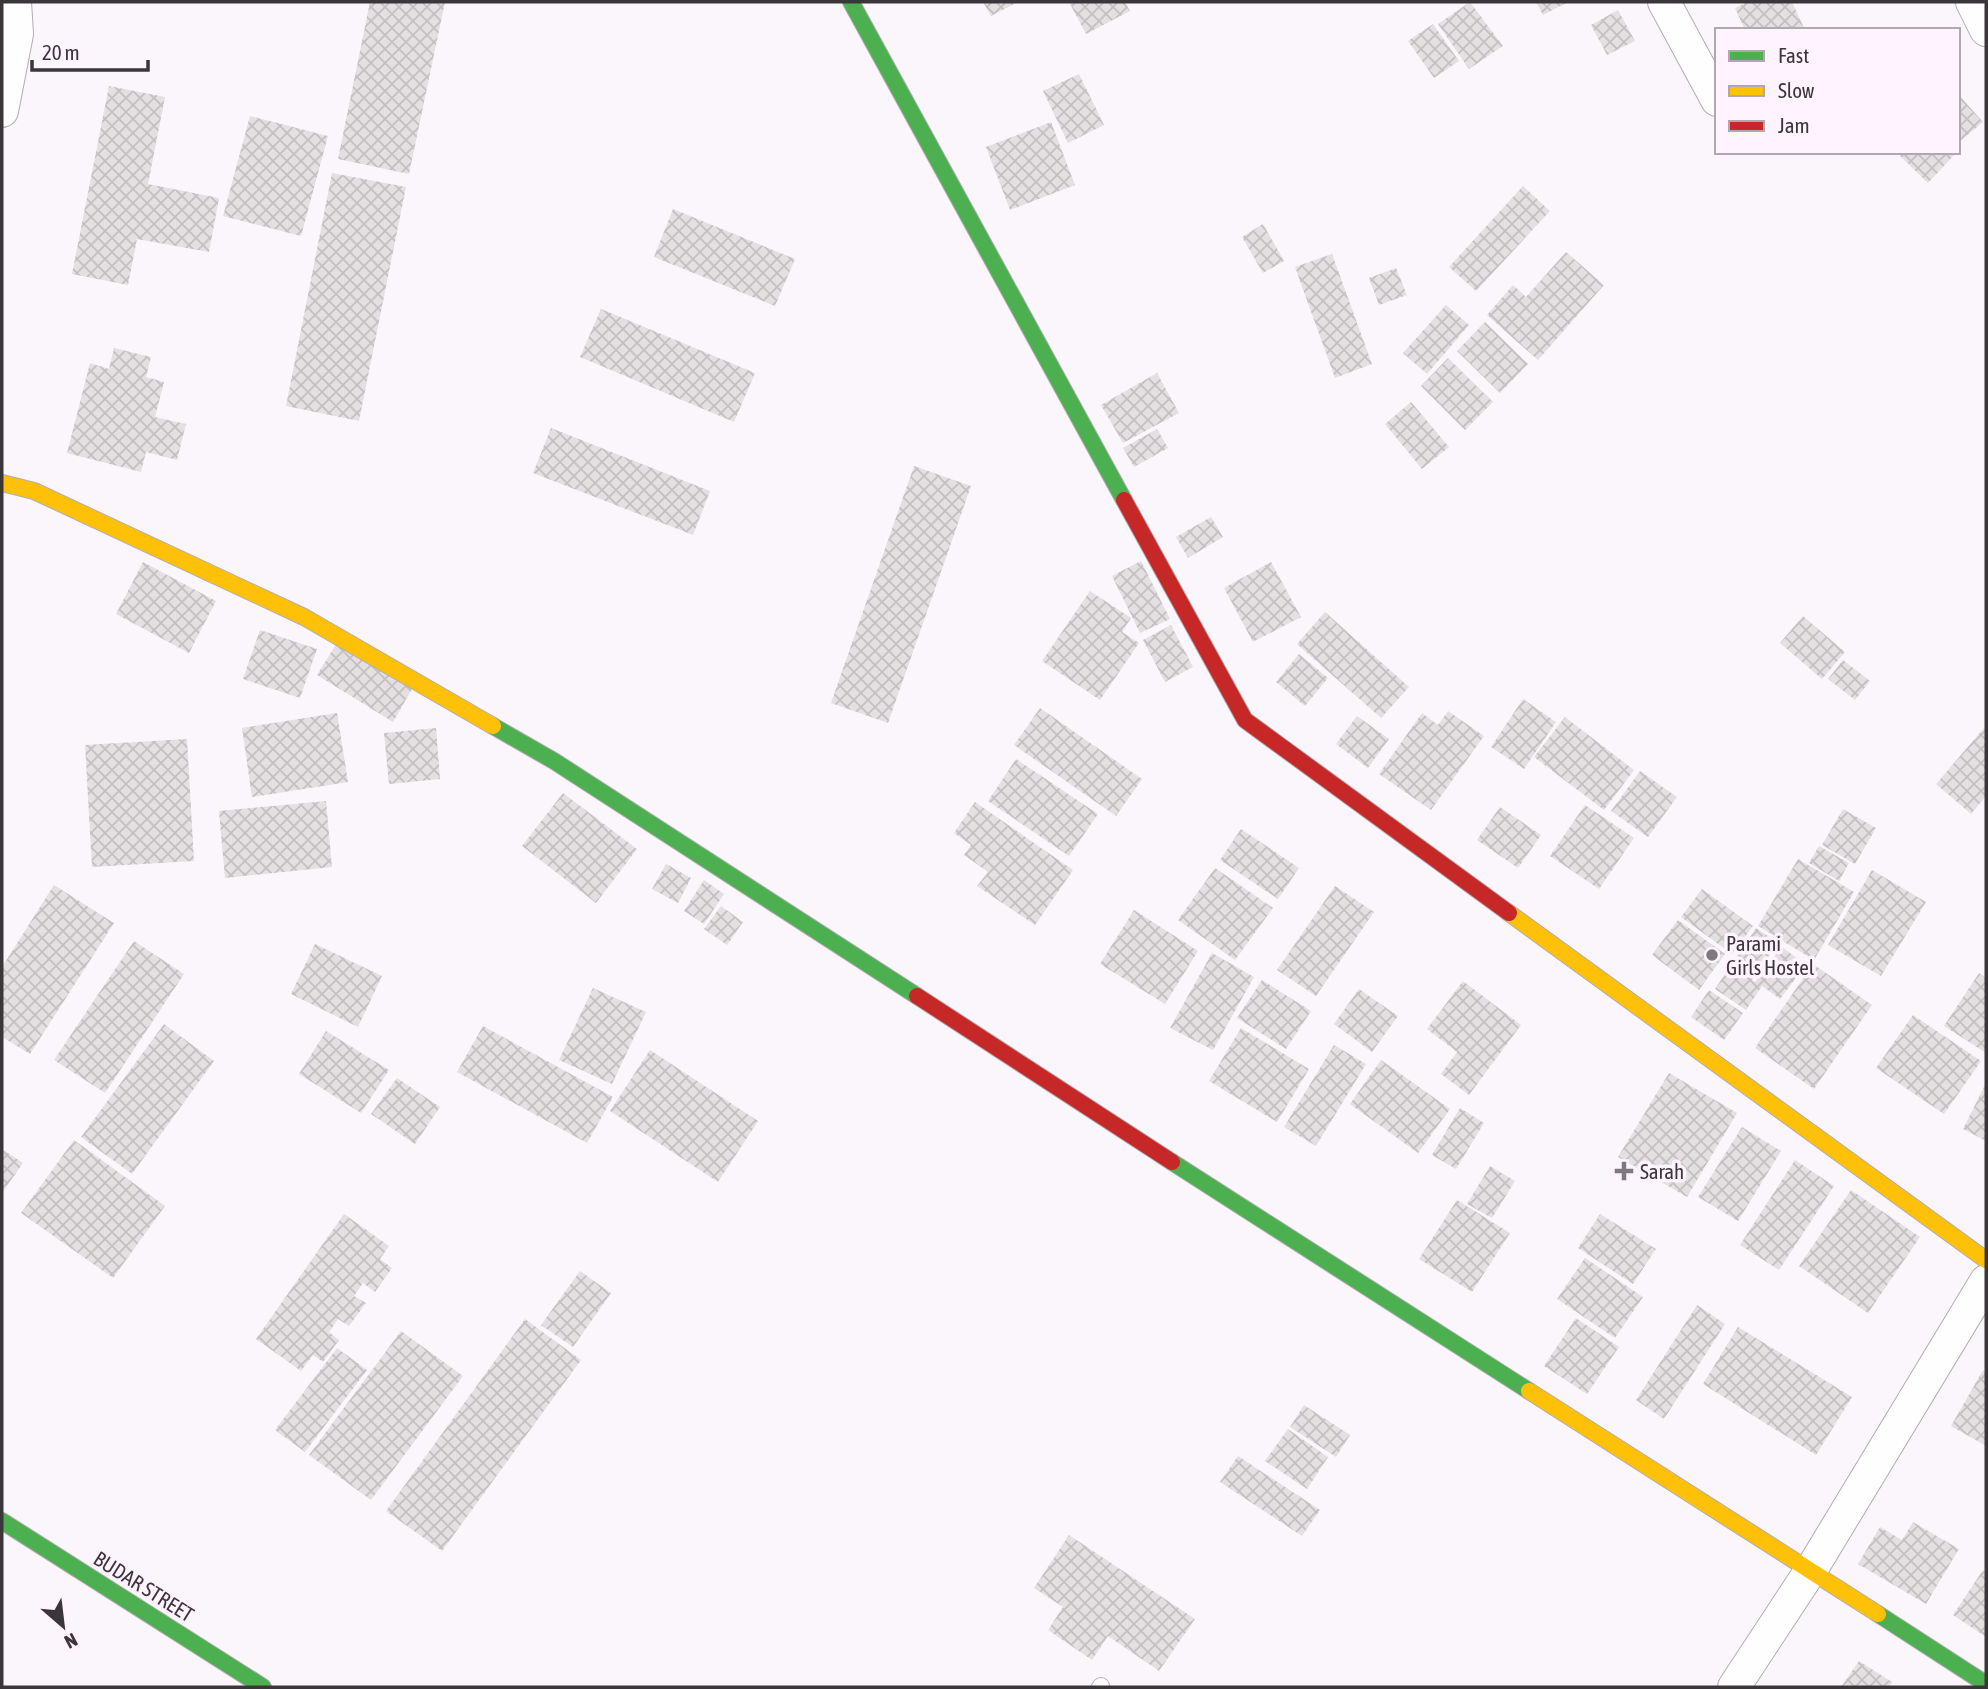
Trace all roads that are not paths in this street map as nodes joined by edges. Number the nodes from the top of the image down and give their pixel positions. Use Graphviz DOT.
graph roads {
  1 [pos="15,2"];
  2 [pos="852,2"];
  3 [pos="1664,2"];
  4 [pos="1972,2"];
  5 [pos="1986,30"];
  6 [pos="1715,96"];
  7 [pos="2,111"];
  8 [pos="2,483"];
  9 [pos="1986,1260"];
  10 [pos="1986,1281"];
  11 [pos="2,1521"];
  12 [pos="1811,1570"];
  13 [pos="1986,1684"];
  14 [pos="263,1687"];
  15 [pos="1734,1687"];
  1 -- 7 [label="street"];
  2 -- 9 [label="street"];
  3 -- 6 [label="street"];
  4 -- 5 [label="street"];
  8 -- 12 [label="street"];
  10 -- 12 [label="street"];
  11 -- 14 [label="street, BUDAR STREET"];
  12 -- 13 [label="street"];
  12 -- 15 [label="street"];
}
